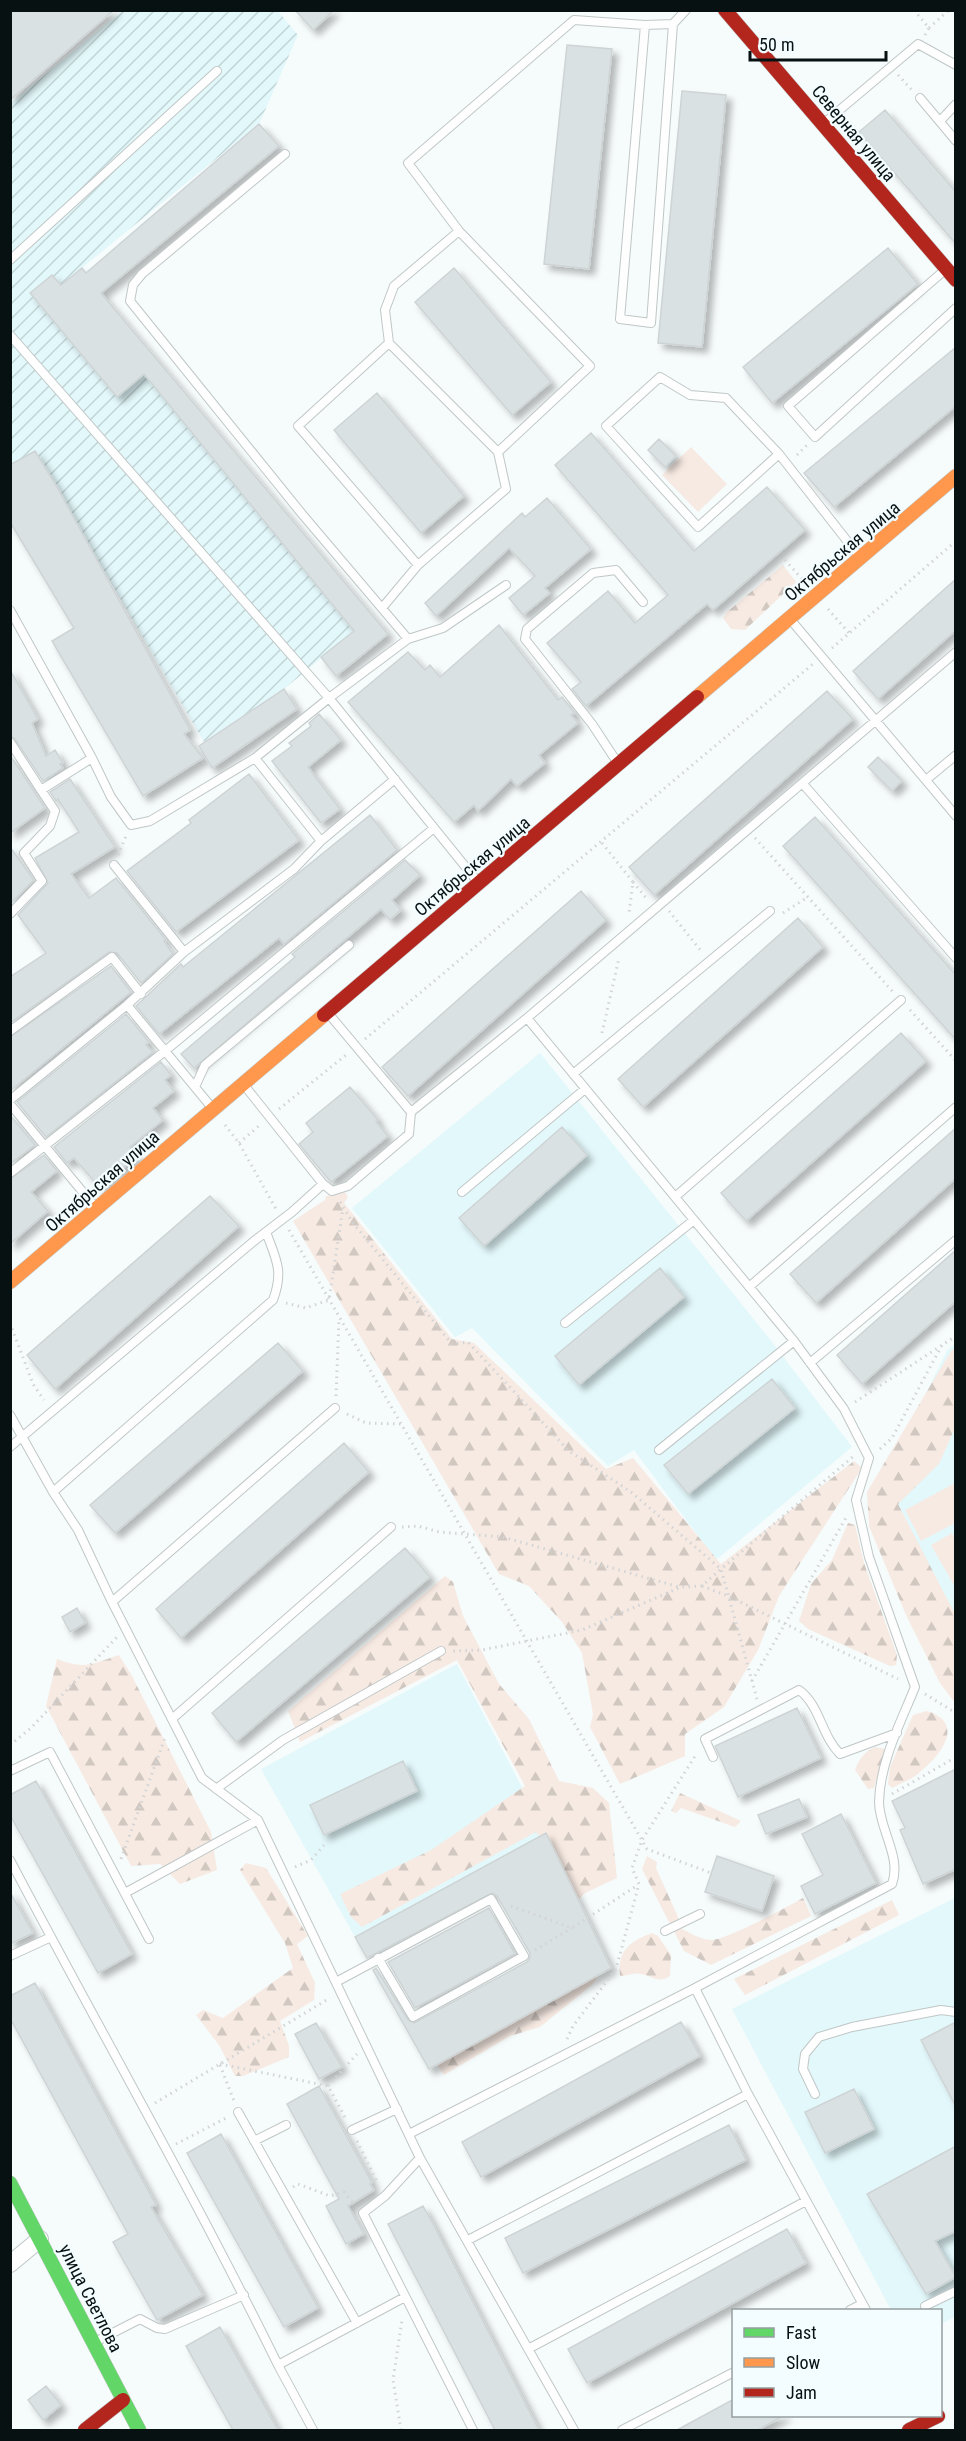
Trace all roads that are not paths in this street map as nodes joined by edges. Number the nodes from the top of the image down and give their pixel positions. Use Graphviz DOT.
graph roads {
  1 [pos="686,10"];
  2 [pos="725,10"];
  3 [pos="673,24"];
  4 [pos="645,25"];
  5 [pos="956,65"];
  6 [pos="217,71"];
  7 [pos="920,98"];
  8 [pos="956,104"];
  9 [pos="940,121"];
  10 [pos="823,124"];
  11 [pos="956,141"];
  12 [pos="285,154"];
  13 [pos="459,231"];
  14 [pos="10,260"];
  15 [pos="946,269"];
  16 [pos="956,280"];
  17 [pos="956,308"];
  18 [pos="10,335"];
  19 [pos="389,343"];
  20 [pos="498,452"];
  21 [pos="779,454"];
  22 [pos="956,476"];
  23 [pos="861,558"];
  24 [pos="418,565"];
  25 [pos="506,585"];
  26 [pos="643,602"];
  27 [pos="382,608"];
  28 [pos="10,610"];
  29 [pos="790,619"];
  30 [pos="408,639"];
  31 [pos="956,652"];
  32 [pos="329,698"];
  33 [pos="874,720"];
  34 [pos="10,742"];
  35 [pos="956,755"];
  36 [pos="92,758"];
  37 [pos="255,758"];
  38 [pos="619,765"];
  39 [pos="395,779"];
  40 [pos="926,780"];
  41 [pos="803,784"];
  42 [pos="41,790"];
  43 [pos="956,816"];
  44 [pos="434,828"];
  45 [pos="321,841"];
  46 [pos="114,865"];
  47 [pos="479,885"];
  48 [pos="770,910"];
  49 [pos="10,914"];
  50 [pos="349,945"];
  51 [pos="184,952"];
  52 [pos="956,958"];
  53 [pos="141,994"];
  54 [pos="901,1000"];
  55 [pos="127,1005"];
  56 [pos="327,1012"];
  57 [pos="527,1018"];
  58 [pos="10,1031"];
  59 [pos="165,1051"];
  60 [pos="573,1074"];
  61 [pos="243,1084"];
  62 [pos="195,1087"];
  63 [pos="585,1089"];
  64 [pos="10,1102"];
  65 [pos="956,1107"];
  66 [pos="213,1109"];
  67 [pos="411,1112"];
  68 [pos="45,1145"];
  69 [pos="10,1173"];
  70 [pos="322,1184"];
  71 [pos="462,1192"];
  72 [pos="675,1197"];
  73 [pos="97,1210"];
  74 [pos="694,1220"];
  75 [pos="266,1232"];
  76 [pos="956,1240"];
  77 [pos="10,1282"];
  78 [pos="749,1287"];
  79 [pos="565,1323"];
  80 [pos="794,1341"];
  81 [pos="810,1363"];
  82 [pos="335,1408"];
  83 [pos="10,1415"];
  84 [pos="23,1436"];
  85 [pos="10,1447"];
  86 [pos="659,1450"];
  87 [pos="53,1492"];
  88 [pos="391,1527"];
  89 [pos="112,1602"];
  90 [pos="441,1651"];
  91 [pos="172,1719"];
  92 [pos="897,1733"];
  93 [pos="713,1757"];
  94 [pos="10,1771"];
  95 [pos="216,1789"];
  96 [pos="258,1820"];
  97 [pos="10,1860"];
  98 [pos="125,1893"];
  99 [pos="700,1914"];
  100 [pos="665,1931"];
  101 [pos="51,1937"];
  102 [pos="149,1939"];
  103 [pos="10,1956"];
  104 [pos="378,1958"];
  105 [pos="336,1982"];
  106 [pos="695,1988"];
  107 [pos="956,2012"];
  108 [pos="748,2094"];
  109 [pos="815,2094"];
  110 [pos="397,2109"];
  111 [pos="238,2112"];
  112 [pos="286,2126"];
  113 [pos="352,2130"];
  114 [pos="409,2134"];
  115 [pos="254,2141"];
  116 [pos="420,2158"];
  117 [pos="10,2183"];
  118 [pos="806,2201"];
  119 [pos="40,2239"];
  120 [pos="468,2240"];
  121 [pos="10,2264"];
  122 [pos="956,2291"];
  123 [pos="244,2295"];
  124 [pos="406,2300"];
  125 [pos="864,2307"];
  126 [pos="926,2307"];
  127 [pos="357,2323"];
  128 [pos="94,2343"];
  129 [pos="528,2349"];
  130 [pos="278,2365"];
  131 [pos="732,2373"];
  132 [pos="123,2400"];
  133 [pos="932,2417"];
  134 [pos="85,2430"];
  135 [pos="139,2430"];
  136 [pos="313,2430"];
  137 [pos="473,2430"];
  138 [pos="574,2430"];
  139 [pos="622,2430"];
  140 [pos="909,2430"];
  1 -- 3 [label="lane"];
  2 -- 10 [label="main road, Северная улица"];
  3 -- 4 [label="lane"];
  3 -- 4 [label="lane"];
  4 -- 13 [label="lane"];
  5 -- 10 [label="lane"];
  6 -- 14 [label="lane"];
  7 -- 9 [label="lane"];
  8 -- 9 [label="lane"];
  9 -- 11 [label="lane"];
  10 -- 15 [label="main road, Северная улица"];
  12 -- 27 [label="lane"];
  13 -- 19 [label="lane"];
  13 -- 20 [label="lane"];
  15 -- 16 [label="main road, Северная улица"];
  15 -- 17 [label="lane"];
  18 -- 32 [label="lane"];
  19 -- 20 [label="lane"];
  19 -- 24 [label="lane"];
  20 -- 24 [label="lane"];
  21 -- 21 [label="lane"];
  21 -- 23 [label="lane"];
  22 -- 23 [label="main road, Октябрьская улица"];
  23 -- 29 [label="main road, Октябрьская улица"];
  24 -- 27 [label="lane"];
  25 -- 30 [label="lane"];
  26 -- 38 [label="lane"];
  27 -- 30 [label="lane"];
  28 -- 36 [label="lane"];
  29 -- 33 [label="lane"];
  29 -- 38 [label="main road, Октябрьская улица"];
  30 -- 32 [label="lane"];
  31 -- 33 [label="lane"];
  32 -- 37 [label="lane"];
  32 -- 39 [label="lane"];
  33 -- 40 [label="lane"];
  33 -- 41 [label="lane"];
  34 -- 42 [label="lane"];
  35 -- 40 [label="lane"];
  36 -- 37 [label="lane"];
  36 -- 42 [label="lane"];
  37 -- 45 [label="lane"];
  38 -- 47 [label="main road, Октябрьская улица"];
  39 -- 44 [label="lane"];
  39 -- 45 [label="lane"];
  40 -- 43 [label="lane"];
  41 -- 52 [label="lane"];
  41 -- 57 [label="lane"];
  42 -- 49 [label="lane"];
  44 -- 47 [label="lane"];
  44 -- 59 [label="lane"];
  45 -- 51 [label="lane"];
  46 -- 51 [label="lane"];
  47 -- 56 [label="main road, Октябрьская улица"];
  48 -- 60 [label="lane"];
  50 -- 62 [label="lane"];
  51 -- 53 [label="lane"];
  53 -- 55 [label="lane"];
  53 -- 58 [label="lane"];
  54 -- 72 [label="lane"];
  55 -- 59 [label="lane"];
  55 -- 64 [label="lane"];
  56 -- 61 [label="main road, Октябрьская улица"];
  56 -- 67 [label="lane"];
  57 -- 60 [label="lane"];
  57 -- 67 [label="lane"];
  59 -- 62 [label="lane"];
  59 -- 68 [label="lane"];
  60 -- 63 [label="lane"];
  61 -- 66 [label="main road, Октябрьская улица"];
  61 -- 70 [label="lane"];
  62 -- 66 [label="lane"];
  63 -- 71 [label="lane"];
  63 -- 72 [label="lane"];
  64 -- 68 [label="lane"];
  65 -- 78 [label="lane"];
  66 -- 73 [label="main road, Октябрьская улица"];
  67 -- 70 [label="lane"];
  68 -- 69 [label="lane"];
  68 -- 73 [label="lane"];
  70 -- 75 [label="lane"];
  72 -- 74 [label="lane"];
  73 -- 77 [label="main road, Октябрьская улица"];
  74 -- 78 [label="lane"];
  74 -- 79 [label="lane"];
  75 -- 84 [label="lane"];
  75 -- 87 [label="lane"];
  76 -- 81 [label="lane"];
  78 -- 80 [label="lane"];
  80 -- 81 [label="lane"];
  80 -- 86 [label="lane"];
  81 -- 92 [label="lane"];
  82 -- 89 [label="lane"];
  83 -- 84 [label="lane"];
  84 -- 85 [label="lane"];
  84 -- 87 [label="lane"];
  87 -- 89 [label="lane"];
  88 -- 91 [label="lane"];
  89 -- 91 [label="lane"];
  90 -- 95 [label="lane"];
  91 -- 95 [label="lane"];
  92 -- 93 [label="lane"];
  92 -- 106 [label="lane"];
  94 -- 98 [label="lane"];
  95 -- 96 [label="lane"];
  96 -- 98 [label="lane"];
  96 -- 105 [label="lane"];
  97 -- 101 [label="lane"];
  98 -- 102 [label="lane"];
  99 -- 100 [label="lane"];
  101 -- 103 [label="lane"];
  101 -- 123 [label="lane"];
  104 -- 104 [label="lane"];
  104 -- 105 [label="lane"];
  105 -- 110 [label="lane"];
  106 -- 108 [label="lane"];
  106 -- 114 [label="lane"];
  107 -- 109 [label="lane"];
  108 -- 118 [label="lane"];
  108 -- 120 [label="lane"];
  110 -- 113 [label="lane"];
  110 -- 114 [label="lane"];
  111 -- 115 [label="lane"];
  112 -- 115 [label="lane"];
  114 -- 116 [label="lane"];
  115 -- 127 [label="lane"];
  116 -- 120 [label="lane"];
  116 -- 124 [label="lane"];
  117 -- 119 [label="main road, улица Светлова"];
  118 -- 125 [label="lane"];
  118 -- 129 [label="lane"];
  119 -- 121 [label="street"];
  119 -- 128 [label="main road, улица Светлова"];
  120 -- 129 [label="lane"];
  122 -- 126 [label="lane"];
  123 -- 128 [label="lane"];
  123 -- 130 [label="lane"];
  124 -- 127 [label="lane"];
  124 -- 137 [label="lane"];
  127 -- 130 [label="lane"];
  128 -- 132 [label="main road, улица Светлова"];
  129 -- 138 [label="lane"];
  130 -- 136 [label="lane"];
  131 -- 139 [label="lane"];
  132 -- 134 [label="main road"];
  132 -- 135 [label="main road, улица Светлова"];
  133 -- 140 [label="main road"];
}
